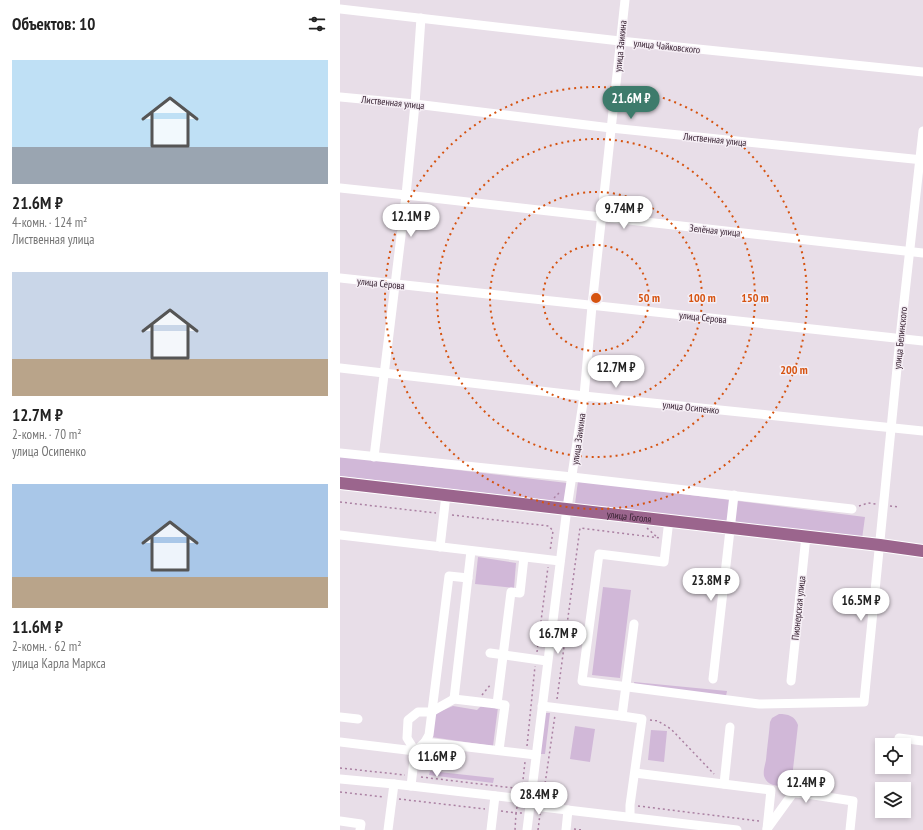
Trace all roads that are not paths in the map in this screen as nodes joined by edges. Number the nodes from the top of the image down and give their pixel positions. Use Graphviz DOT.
graph roads {
  1 [pos="625,0"];
  2 [pos="340,8"];
  3 [pos="421,18"];
  4 [pos="620,41"];
  5 [pos="923,72"];
  6 [pos="340,97"];
  7 [pos="414,104"];
  8 [pos="611,128"];
  9 [pos="923,131"];
  10 [pos="921,159"];
  11 [pos="340,188"];
  12 [pos="406,195"];
  13 [pos="602,218"];
  14 [pos="910,252"];
  15 [pos="923,253"];
  16 [pos="340,278"];
  17 [pos="395,284"];
  18 [pos="592,306"];
  19 [pos="900,338"];
  20 [pos="923,341"];
  21 [pos="340,368"];
  22 [pos="384,372"];
  23 [pos="584,396"];
  24 [pos="891,428"];
  25 [pos="923,431"];
  26 [pos="340,453"];
  27 [pos="374,457"];
  28 [pos="572,477"];
  29 [pos="340,482"];
  30 [pos="446,495"];
  31 [pos="734,495"];
  32 [pos="566,508"];
  33 [pos="852,509"];
  34 [pos="669,520"];
  35 [pos="730,527"];
  36 [pos="340,535"];
  37 [pos="806,536"];
  38 [pos="880,545"];
  39 [pos="440,547"];
  40 [pos="922,549"];
  41 [pos="471,551"];
  42 [pos="524,557"];
  43 [pos="560,561"];
  44 [pos="468,578"];
  45 [pos="634,624"];
  46 [pos="490,653"];
  47 [pos="503,655"];
  48 [pos="547,661"];
  49 [pos="712,679"];
  50 [pos="791,681"];
  51 [pos="626,686"];
  52 [pos="454,699"];
  53 [pos="498,704"];
  54 [pos="542,706"];
  55 [pos="431,712"];
  56 [pos="622,716"];
  57 [pos="340,717"];
  58 [pos="358,719"];
  59 [pos="730,727"];
  60 [pos="911,740"];
  61 [pos="923,741"];
  62 [pos="340,742"];
  63 [pos="425,742"];
  64 [pos="499,750"];
  65 [pos="415,751"];
  66 [pos="536,755"];
  67 [pos="634,773"];
  68 [pos="340,779"];
  69 [pos="412,781"];
  70 [pos="394,784"];
  71 [pos="724,784"];
  72 [pos="531,795"];
  73 [pos="495,796"];
  74 [pos="568,810"];
  75 [pos="630,817"];
  76 [pos="340,821"];
  77 [pos="767,827"];
  78 [pos="716,829"];
  79 [pos="360,830"];
  80 [pos="388,830"];
  81 [pos="491,830"];
  82 [pos="527,830"];
  83 [pos="566,830"];
  84 [pos="737,830"];
  85 [pos="850,830"];
  1 -- 4 [label="street, улица Заикина"];
  2 -- 3 [label="street, улица Чайковского"];
  3 -- 4 [label="street, улица Чайковского"];
  3 -- 7 [label="street"];
  4 -- 5 [label="street, улица Чайковского"];
  4 -- 8 [label="street, улица Заикина"];
  6 -- 7 [label="street, Лиственная улица"];
  7 -- 8 [label="street, Лиственная улица"];
  7 -- 12 [label="street"];
  8 -- 10 [label="street, Лиственная улица"];
  8 -- 13 [label="street, улица Заикина"];
  9 -- 10 [label="street, улица Белинского"];
  10 -- 14 [label="street, улица Белинского"];
  11 -- 12 [label="street, Зелёная улица"];
  12 -- 13 [label="street, Зелёная улица"];
  12 -- 17 [label="street"];
  13 -- 14 [label="street, Зелёная улица"];
  13 -- 18 [label="street, улица Заикина"];
  14 -- 15 [label="street, Зелёная улица"];
  14 -- 19 [label="street, улица Белинского"];
  16 -- 17 [label="street, улица Серова"];
  17 -- 18 [label="street, улица Серова"];
  17 -- 22 [label="street"];
  18 -- 19 [label="street, улица Серова"];
  18 -- 23 [label="street, улица Заикина"];
  19 -- 20 [label="street, улица Серова"];
  19 -- 24 [label="street, улица Белинского"];
  21 -- 22 [label="street, улица Осипенко"];
  22 -- 23 [label="street, улица Осипенко"];
  22 -- 27 [label="street"];
  23 -- 24 [label="street, улица Осипенко"];
  23 -- 28 [label="street, улица Заикина"];
  24 -- 25 [label="street, улица Осипенко"];
  24 -- 38 [label="street, улица Белинского"];
  26 -- 27 [label="street"];
  27 -- 28 [label="street"];
  28 -- 31 [label="street"];
  28 -- 32 [label="street, улица Заикина"];
  29 -- 30 [label="main road, улица Гоголя"];
  30 -- 32 [label="main road, улица Гоголя"];
  30 -- 39 [label="street"];
  31 -- 33 [label="street"];
  31 -- 35 [label="street"];
  32 -- 34 [label="main road, улица Гоголя"];
  32 -- 43 [label="street, улица Заикина"];
  34 -- 35 [label="main road, улица Гоголя"];
  34 -- 51 [label="street"];
  35 -- 37 [label="main road, улица Гоголя"];
  35 -- 49 [label="street"];
  36 -- 39 [label="street"];
  37 -- 38 [label="main road, улица Гоголя"];
  37 -- 50 [label="street, Пионерская улица"];
  38 -- 40 [label="main road, улица Гоголя"];
  38 -- 51 [label="street, улица Белинского"];
  39 -- 41 [label="street"];
  41 -- 42 [label="street"];
  41 -- 44 [label="street"];
  42 -- 43 [label="street"];
  42 -- 47 [label="street"];
  43 -- 48 [label="street, улица Заикина"];
  44 -- 52 [label="street"];
  44 -- 55 [label="street"];
  45 -- 51 [label="street"];
  46 -- 47 [label="street"];
  47 -- 48 [label="street"];
  47 -- 53 [label="street"];
  48 -- 54 [label="street, улица Заикина"];
  51 -- 56 [label="street"];
  52 -- 53 [label="street"];
  52 -- 55 [label="street"];
  53 -- 64 [label="street"];
  54 -- 56 [label="street"];
  54 -- 66 [label="street, улица Заикина"];
  55 -- 63 [label="street"];
  55 -- 65 [label="street"];
  56 -- 67 [label="street"];
  57 -- 58 [label="street"];
  59 -- 71 [label="street"];
  60 -- 61 [label="street"];
  62 -- 65 [label="street"];
  63 -- 64 [label="street"];
  63 -- 65 [label="street"];
  64 -- 66 [label="street"];
  65 -- 69 [label="street"];
  66 -- 72 [label="street, улица Заикина"];
  67 -- 71 [label="street"];
  67 -- 75 [label="street"];
  68 -- 70 [label="street"];
  69 -- 70 [label="street"];
  69 -- 73 [label="street"];
  70 -- 80 [label="street"];
  71 -- 77 [label="street"];
  72 -- 73 [label="street"];
  72 -- 74 [label="street"];
  72 -- 82 [label="street, улица Заикина"];
  73 -- 81 [label="street"];
  74 -- 75 [label="street"];
  74 -- 83 [label="street"];
  75 -- 78 [label="street"];
  76 -- 79 [label="street"];
  77 -- 85 [label="street"];
  78 -- 84 [label="street"];
}
